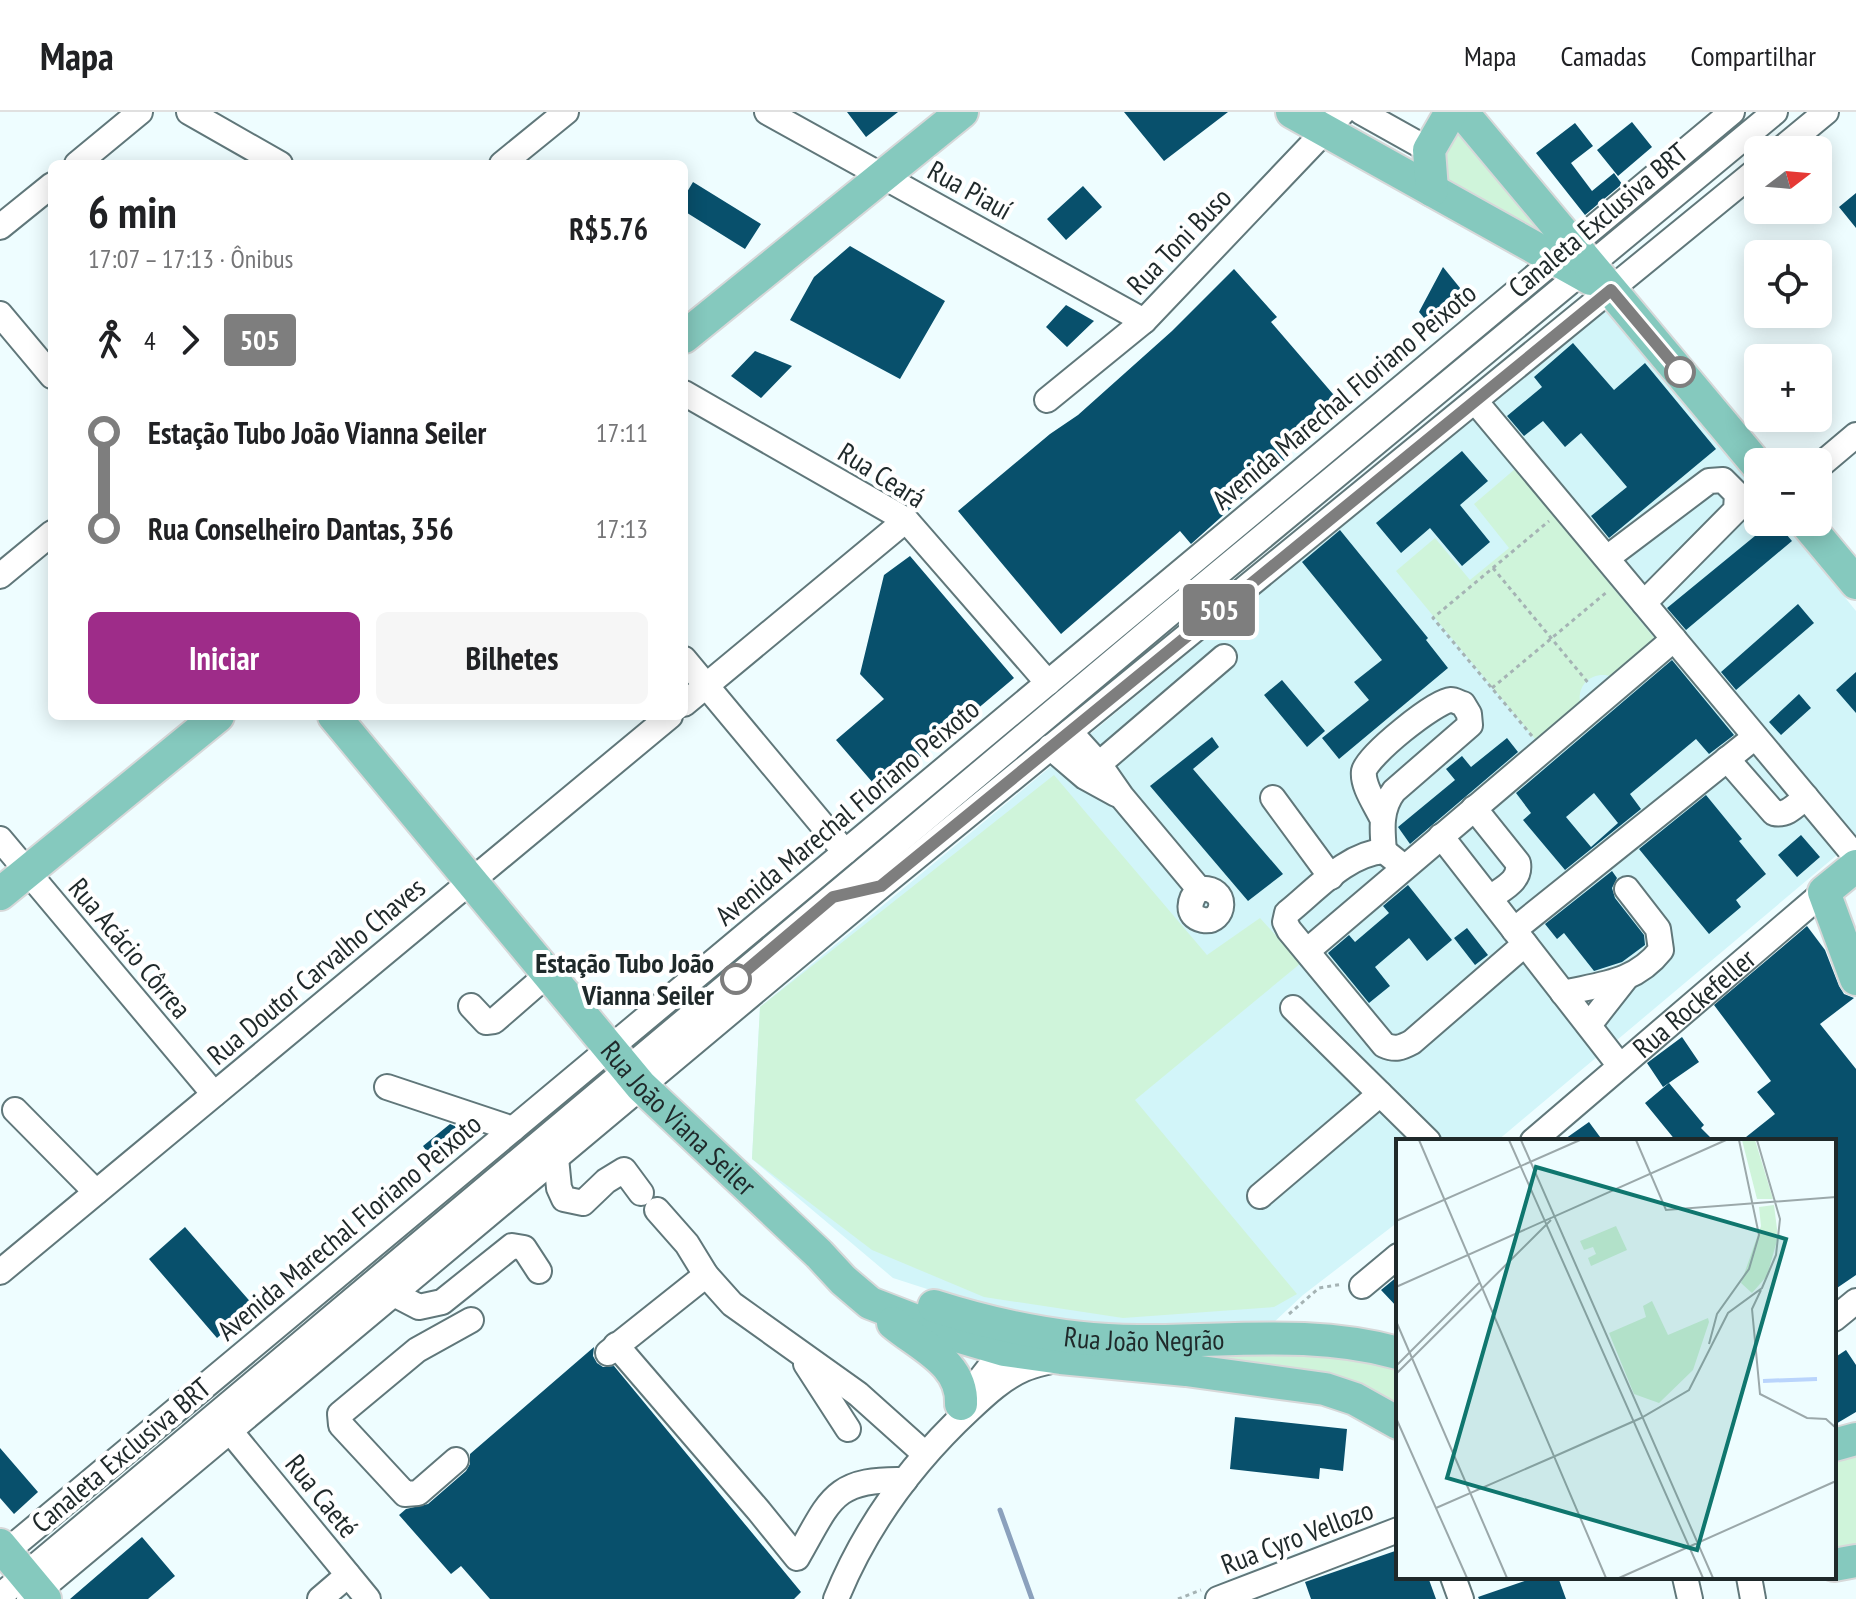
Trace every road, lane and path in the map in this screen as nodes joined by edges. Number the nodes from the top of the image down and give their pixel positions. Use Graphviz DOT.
graph roads {
  1 [pos="140,112"];
  2 [pos="189,112"];
  3 [pos="566,112"];
  4 [pos="767,112"];
  5 [pos="962,112"];
  6 [pos="1292,112"];
  7 [pos="1361,112"];
  8 [pos="1451,112"];
  9 [pos="1462,112"];
  10 [pos="1732,112"];
  11 [pos="1775,112"];
  12 [pos="1826,112"];
  13 [pos="1335,122"];
  14 [pos="1797,136"];
  15 [pos="1429,150"];
  16 [pos="82,160"];
  17 [pos="273,160"];
  18 [pos="507,160"];
  19 [pos="883,176"];
  20 [pos="1744,181"];
  21 [pos="48,188"];
  22 [pos="1432,190"];
  23 [pos="0,227"];
  24 [pos="1575,260"];
  25 [pos="1611,290"];
  26 [pos="0,314"];
  27 [pos="1144,321"];
  28 [pos="688,334"];
  29 [pos="48,371"];
  30 [pos="688,395"];
  31 [pos="1047,400"];
  32 [pos="1475,401"];
  33 [pos="1856,435"];
  34 [pos="1744,449"];
  35 [pos="1832,455"];
  36 [pos="1564,508"];
  37 [pos="906,520"];
  38 [pos="48,536"];
  39 [pos="1817,536"];
  40 [pos="1607,558"];
  41 [pos="1493,568"];
  42 [pos="0,576"];
  43 [pos="1623,578"];
  44 [pos="1856,583"];
  45 [pos="1644,603"];
  46 [pos="1551,638"];
  47 [pos="1674,639"];
  48 [pos="1224,657"];
  49 [pos="688,664"];
  50 [pos="1048,683"];
  51 [pos="706,686"];
  52 [pos="1492,688"];
  53 [pos="1602,700"];
  54 [pos="688,701"];
  55 [pos="213,720"];
  56 [pos="337,720"];
  57 [pos="665,720"];
  58 [pos="1070,732"];
  59 [pos="1755,737"];
  60 [pos="1050,747"];
  61 [pos="1543,750"];
  62 [pos="1727,759"];
  63 [pos="1099,764"];
  64 [pos="1122,797"];
  65 [pos="1806,797"];
  66 [pos="1273,798"];
  67 [pos="1474,808"];
  68 [pos="1382,818"];
  69 [pos="1441,836"];
  70 [pos="0,839"];
  71 [pos="1384,851"];
  72 [pos="845,852"];
  73 [pos="1856,857"];
  74 [pos="1856,866"];
  75 [pos="1404,867"];
  76 [pos="27,871"];
  77 [pos="1331,877"];
  78 [pos="471,881"];
  79 [pos="881,886"];
  80 [pos="1199,889"];
  81 [pos="1627,889"];
  82 [pos="1824,892"];
  83 [pos="0,894"];
  84 [pos="833,897"];
  85 [pos="1490,898"];
  86 [pos="1520,937"];
  87 [pos="1307,951"];
  88 [pos="548,974"];
  89 [pos="1625,979"];
  90 [pos="1856,979"];
  91 [pos="1563,993"];
  92 [pos="471,1006"];
  93 [pos="1293,1008"];
  94 [pos="1589,1025"];
  95 [pos="1620,1066"];
  96 [pos="626,1068"];
  97 [pos="387,1087"];
  98 [pos="214,1094"];
  99 [pos="1380,1094"];
  100 [pos="15,1110"];
  101 [pos="513,1129"];
  102 [pos="1426,1139"];
  103 [pos="1535,1139"];
  104 [pos="556,1158"];
  105 [pos="96,1192"];
  106 [pos="1260,1196"];
  107 [pos="819,1254"];
  108 [pos="1396,1258"];
  109 [pos="539,1271"];
  110 [pos="0,1272"];
  111 [pos="706,1275"];
  112 [pos="1362,1286"];
  113 [pos="394,1294"];
  114 [pos="1856,1301"];
  115 [pos="870,1303"];
  116 [pos="1836,1317"];
  117 [pos="471,1320"];
  118 [pos="1273,1338"];
  119 [pos="1012,1339"];
  120 [pos="1396,1353"];
  121 [pos="801,1354"];
  122 [pos="1061,1358"];
  123 [pos="961,1404"];
  124 [pos="1396,1422"];
  125 [pos="848,1429"];
  126 [pos="230,1431"];
  127 [pos="942,1435"];
  128 [pos="1856,1439"];
  129 [pos="1836,1444"];
  130 [pos="925,1454"];
  131 [pos="456,1460"];
  132 [pos="905,1480"];
  133 [pos="53,1513"];
  134 [pos="1396,1531"];
  135 [pos="61,1544"];
  136 [pos="87,1550"];
  137 [pos="1856,1561"];
  138 [pos="1836,1565"];
  139 [pos="21,1574"];
  140 [pos="348,1575"];
  141 [pos="1454,1579"];
  142 [pos="1685,1579"];
  143 [pos="1749,1579"];
  144 [pos="0,1596"];
  145 [pos="320,1599"];
  146 [pos="368,1599"];
  147 [pos="836,1599"];
  148 [pos="1218,1599"];
  149 [pos="1461,1599"];
  150 [pos="1690,1599"];
  151 [pos="1753,1599"];
  1 -- 16 [label="street"];
  2 -- 17 [label="street"];
  3 -- 18 [label="street"];
  4 -- 19 [label="street, Rua Piauí"];
  5 -- 19 [label="main road"];
  6 -- 13 [label="main road"];
  7 -- 15 [label="street"];
  8 -- 15 [label="main road"];
  9 -- 24 [label="main road"];
  10 -- 24 [label="street, Avenida Marechal Floriano Peixoto"];
  11 -- 24 [label="street, Canaleta Exclusiva BRT"];
  12 -- 14 [label="street"];
  13 -- 22 [label="main road"];
  13 -- 27 [label="street, Rua Toni Buso"];
  15 -- 22 [label="main road"];
  19 -- 27 [label="street, Rua Piauí"];
  19 -- 28 [label="main road"];
  20 -- 25 [label="street, Avenida Marechal Floriano Peixoto"];
  21 -- 23 [label="street"];
  22 -- 24 [label="main road"];
  24 -- 25 [label="main road"];
  24 -- 50 [label="street, Avenida Marechal Floriano Peixoto"];
  24 -- 84 [label="street, Canaleta Exclusiva BRT"];
  25 -- 32 [label="street, Avenida Marechal Floriano Peixoto"];
  25 -- 34 [label="main road"];
  26 -- 29 [label="street"];
  27 -- 31 [label="street, Rua Toni Buso"];
  30 -- 37 [label="street, Rua Ceará"];
  32 -- 36 [label="street"];
  32 -- 58 [label="street, Avenida Marechal Floriano Peixoto"];
  33 -- 35 [label="street"];
  36 -- 40 [label="street"];
  36 -- 41 [label="path"];
  37 -- 50 [label="street, Rua Ceará"];
  37 -- 51 [label="street"];
  38 -- 42 [label="street"];
  39 -- 44 [label="main road"];
  40 -- 43 [label="street"];
  40 -- 45 [label="street"];
  41 -- 46 [label="path"];
  41 -- 52 [label="path"];
  43 -- 45 [label="street"];
  43 -- 46 [label="path"];
  45 -- 47 [label="street"];
  46 -- 52 [label="path"];
  46 -- 53 [label="path"];
  47 -- 53 [label="street"];
  47 -- 59 [label="street"];
  48 -- 63 [label="street"];
  49 -- 51 [label="street"];
  50 -- 72 [label="street, Avenida Marechal Floriano Peixoto"];
  51 -- 54 [label="street"];
  51 -- 72 [label="street"];
  52 -- 61 [label="path"];
  53 -- 61 [label="street"];
  55 -- 76 [label="main road"];
  56 -- 78 [label="main road, Rua João Viana Seiler"];
  57 -- 78 [label="street, Rua Doutor Carvalho Chaves"];
  58 -- 60 [label="street, Avenida Marechal Floriano Peixoto"];
  58 -- 63 [label="street"];
  59 -- 62 [label="street"];
  59 -- 65 [label="street"];
  60 -- 64 [label="street"];
  60 -- 79 [label="street, Avenida Marechal Floriano Peixoto"];
  61 -- 67 [label="street"];
  62 -- 65 [label="street"];
  62 -- 86 [label="street"];
  63 -- 64 [label="street"];
  64 -- 80 [label="street"];
  65 -- 73 [label="street"];
  66 -- 77 [label="street"];
  67 -- 69 [label="street"];
  67 -- 85 [label="street"];
  68 -- 68 [label="street"];
  68 -- 71 [label="street"];
  69 -- 75 [label="street"];
  69 -- 85 [label="street"];
  70 -- 76 [label="street, Rua Acácio Côrrea"];
  71 -- 75 [label="street"];
  71 -- 77 [label="street"];
  72 -- 96 [label="street, Avenida Marechal Floriano Peixoto"];
  74 -- 82 [label="main road, Rua Rockefeller"];
  75 -- 87 [label="street"];
  76 -- 83 [label="main road"];
  76 -- 98 [label="street, Rua Acácio Côrrea"];
  77 -- 87 [label="street"];
  78 -- 88 [label="main road, Rua João Viana Seiler"];
  78 -- 98 [label="street, Rua Doutor Carvalho Chaves"];
  79 -- 84 [label="street, Canaleta Exclusiva BRT"];
  79 -- 96 [label="street, Avenida Marechal Floriano Peixoto"];
  81 -- 89 [label="street"];
  82 -- 90 [label="main road"];
  82 -- 95 [label="street, Rua Rockefeller"];
  84 -- 96 [label="street, Canaleta Exclusiva BRT"];
  85 -- 86 [label="street"];
  86 -- 87 [label="street"];
  86 -- 91 [label="street"];
  88 -- 92 [label="street"];
  88 -- 96 [label="main road, Rua João Viana Seiler"];
  89 -- 91 [label="street"];
  89 -- 94 [label="street"];
  91 -- 94 [label="street"];
  93 -- 99 [label="street"];
  94 -- 95 [label="street"];
  95 -- 103 [label="street, Rua Rockefeller"];
  96 -- 101 [label="street, Avenida Marechal Floriano Peixoto"];
  96 -- 104 [label="street, Avenida Marechal Floriano Peixoto"];
  96 -- 107 [label="main road, Rua João Viana Seiler"];
  96 -- 135 [label="street, Canaleta Exclusiva BRT"];
  97 -- 101 [label="street"];
  98 -- 105 [label="street, Rua Doutor Carvalho Chaves"];
  99 -- 102 [label="street"];
  99 -- 106 [label="street"];
  100 -- 105 [label="street"];
  101 -- 133 [label="street, Avenida Marechal Floriano Peixoto"];
  104 -- 111 [label="street"];
  104 -- 113 [label="street, Avenida Marechal Floriano Peixoto"];
  105 -- 110 [label="street, Rua Doutor Carvalho Chaves"];
  107 -- 115 [label="main road, Rua João Viana Seiler"];
  107 -- 119 [label="main road, Rua João Viana Seiler"];
  108 -- 112 [label="street"];
  109 -- 113 [label="street"];
  111 -- 121 [label="street"];
  111 -- 132 [label="street"];
  112 -- 118 [label="path"];
  113 -- 126 [label="street, Avenida Marechal Floriano Peixoto"];
  114 -- 116 [label="street"];
  115 -- 119 [label="main road, Rua João Viana Seiler"];
  115 -- 123 [label="main road"];
  117 -- 131 [label="street"];
  118 -- 119 [label="main road, Rua João Negrão"];
  118 -- 120 [label="main road, Rua João Negrão"];
  119 -- 122 [label="main road"];
  119 -- 123 [label="street, Rua João Negrão"];
  121 -- 125 [label="street"];
  121 -- 130 [label="street"];
  122 -- 124 [label="main road"];
  122 -- 127 [label="street, Rua João Negrão"];
  123 -- 127 [label="street, Rua João Negrão"];
  126 -- 136 [label="street, Avenida Marechal Floriano Peixoto"];
  126 -- 140 [label="street, Rua Caeté"];
  127 -- 130 [label="street, Rua João Negrão"];
  128 -- 129 [label="main road"];
  130 -- 132 [label="street, Rua João Negrão"];
  132 -- 147 [label="street, Rua João Negrão"];
  133 -- 135 [label="street"];
  133 -- 139 [label="street, Avenida Marechal Floriano Peixoto"];
  134 -- 148 [label="street, Rua Cyro Vellozo"];
  135 -- 136 [label="street"];
  135 -- 139 [label="street, Canaleta Exclusiva BRT"];
  136 -- 139 [label="street, Avenida Marechal Floriano Peixoto"];
  137 -- 138 [label="main road"];
  139 -- 144 [label="street, Canaleta Exclusiva BRT"];
  140 -- 145 [label="street"];
  140 -- 146 [label="street, Rua Caeté"];
  141 -- 149 [label="street"];
  142 -- 150 [label="street"];
  143 -- 151 [label="street"];
}
